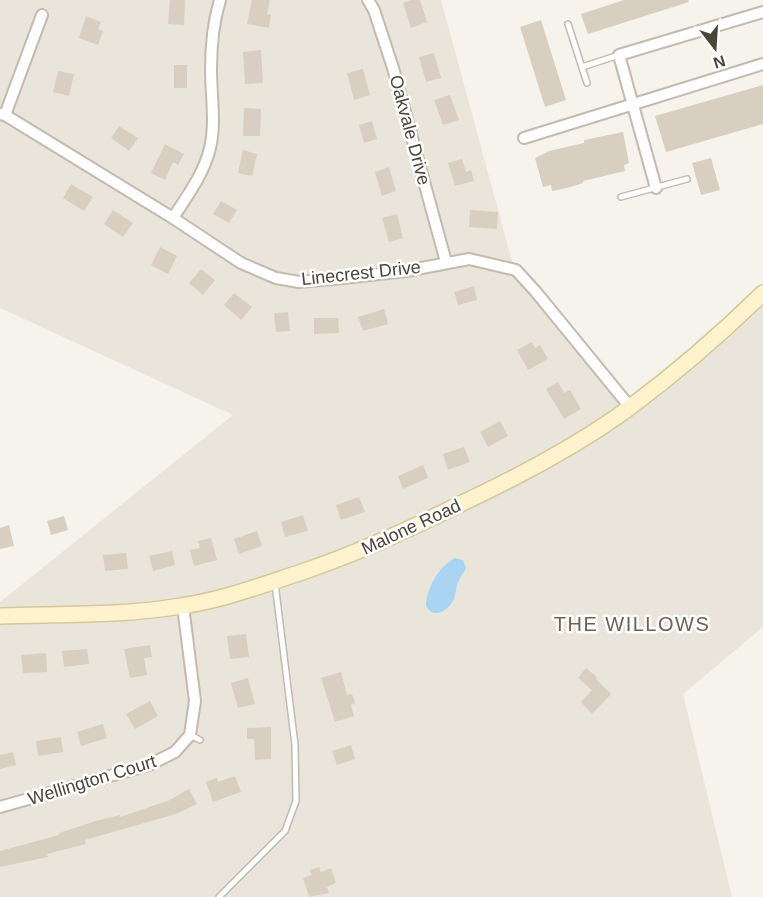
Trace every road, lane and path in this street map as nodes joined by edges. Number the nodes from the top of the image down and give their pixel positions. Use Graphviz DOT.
graph roads {
  1 [pos="220,0"];
  2 [pos="368,0"];
  3 [pos="763,12"];
  4 [pos="42,15"];
  5 [pos="568,24"];
  6 [pos="619,55"];
  7 [pos="763,64"];
  8 [pos="582,66"];
  9 [pos="587,83"];
  10 [pos="632,104"];
  11 [pos="2,114"];
  12 [pos="524,138"];
  13 [pos="687,179"];
  14 [pos="656,188"];
  15 [pos="621,197"];
  16 [pos="173,218"];
  17 [pos="446,262"];
  18 [pos="763,293"];
  19 [pos="630,407"];
  20 [pos="275,581"];
  21 [pos="183,606"];
  22 [pos="0,616"];
  23 [pos="0,807"];
  24 [pos="219,897"];
  1 -- 16 [label="street"];
  2 -- 17 [label="street, Oakvale Drive"];
  3 -- 6 [label="street"];
  4 -- 11 [label="street"];
  5 -- 8 [label="lane"];
  6 -- 8 [label="lane"];
  6 -- 10 [label="street"];
  7 -- 10 [label="street"];
  8 -- 9 [label="lane"];
  10 -- 12 [label="street"];
  10 -- 14 [label="street"];
  11 -- 16 [label="street, Linecrest Drive"];
  13 -- 14 [label="lane"];
  14 -- 15 [label="lane"];
  16 -- 17 [label="street, Linecrest Drive"];
  17 -- 19 [label="street, Linecrest Drive"];
  18 -- 19 [label="street, Malone Road"];
  19 -- 20 [label="street, Malone Road"];
  20 -- 21 [label="street, Malone Road"];
  20 -- 24 [label="lane"];
  21 -- 22 [label="street, Malone Road"];
  21 -- 23 [label="street, Wellington Court"];
}
